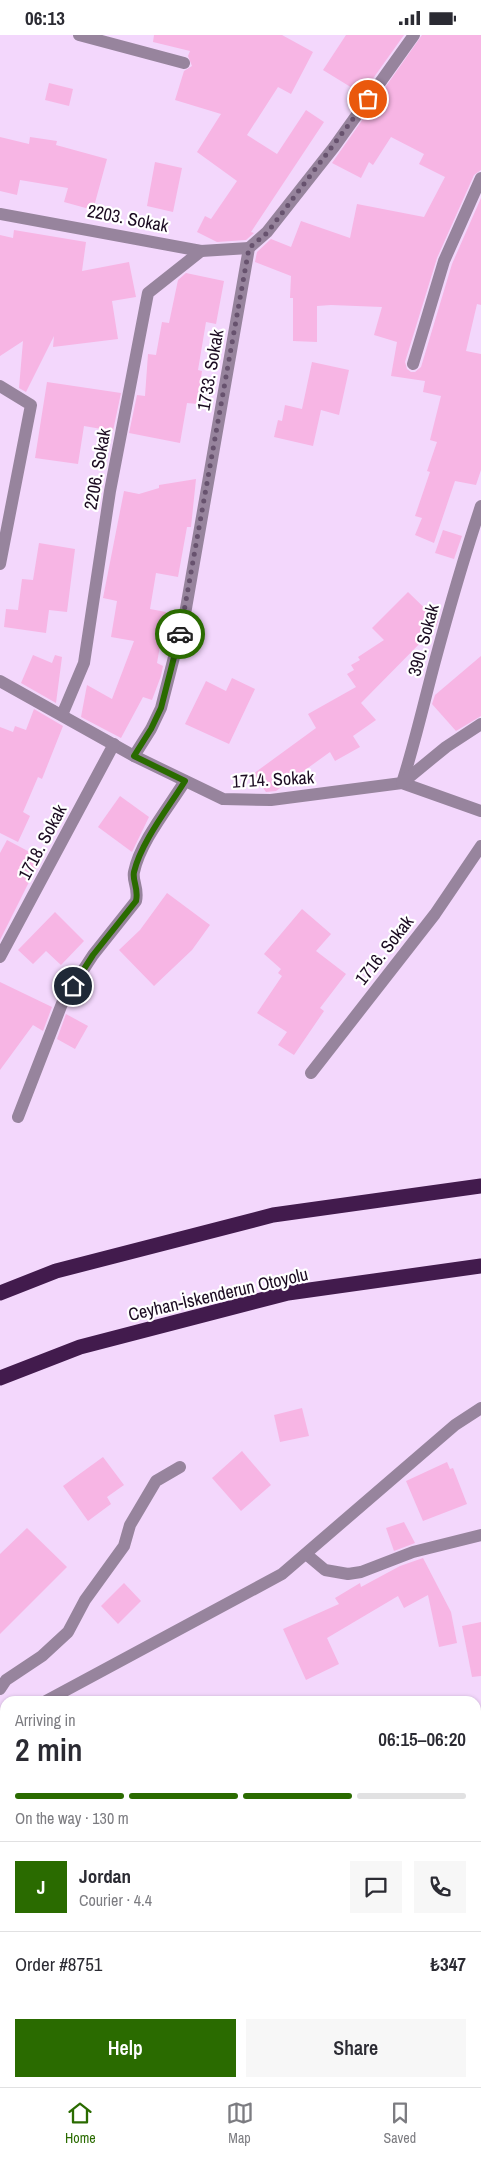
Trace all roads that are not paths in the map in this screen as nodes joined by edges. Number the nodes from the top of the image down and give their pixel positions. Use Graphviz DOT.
graph roads {
  1 [pos="79,35"];
  2 [pos="414,35"];
  3 [pos="184,63"];
  4 [pos="481,179"];
  5 [pos="0,214"];
  6 [pos="249,248"];
  7 [pos="201,251"];
  8 [pos="413,364"];
  9 [pos="0,387"];
  10 [pos="481,506"];
  11 [pos="0,564"];
  12 [pos="0,681"];
  13 [pos="62,715"];
  14 [pos="481,724"];
  15 [pos="114,744"];
  16 [pos="134,756"];
  17 [pos="185,781"];
  18 [pos="402,783"];
  19 [pos="481,811"];
  20 [pos="481,846"];
  21 [pos="0,957"];
  22 [pos="311,1073"];
  23 [pos="18,1117"];
  24 [pos="481,1186"];
  25 [pos="481,1266"];
  26 [pos="0,1293"];
  27 [pos="0,1378"];
  28 [pos="481,1408"];
  29 [pos="180,1467"];
  30 [pos="481,1535"];
  31 [pos="306,1554"];
  32 [pos="0,1689"];
  33 [pos="55,1696"];
  1 -- 3 [label="street"];
  2 -- 6 [label="street"];
  4 -- 8 [label="street"];
  5 -- 7 [label="street, 2203. Sokak"];
  6 -- 7 [label="street, 2203. Sokak"];
  6 -- 16 [label="street, 1733. Sokak"];
  7 -- 13 [label="street, 2206. Sokak"];
  9 -- 11 [label="street"];
  10 -- 18 [label="street, 390. Sokak"];
  12 -- 13 [label="street, 1714. Sokak"];
  13 -- 15 [label="street, 1714. Sokak"];
  14 -- 18 [label="street"];
  15 -- 16 [label="street, 1714. Sokak"];
  15 -- 21 [label="street, 1718. Sokak"];
  16 -- 17 [label="street, 1714. Sokak"];
  17 -- 18 [label="street, 1714. Sokak"];
  17 -- 23 [label="street"];
  18 -- 19 [label="street, 1714. Sokak"];
  20 -- 22 [label="street, 1716. Sokak"];
  24 -- 26 [label="highway"];
  25 -- 27 [label="highway, Ceyhan-İskenderun Otoyolu"];
  28 -- 31 [label="street"];
  29 -- 32 [label="street"];
  30 -- 31 [label="street"];
  31 -- 33 [label="street"];
}
